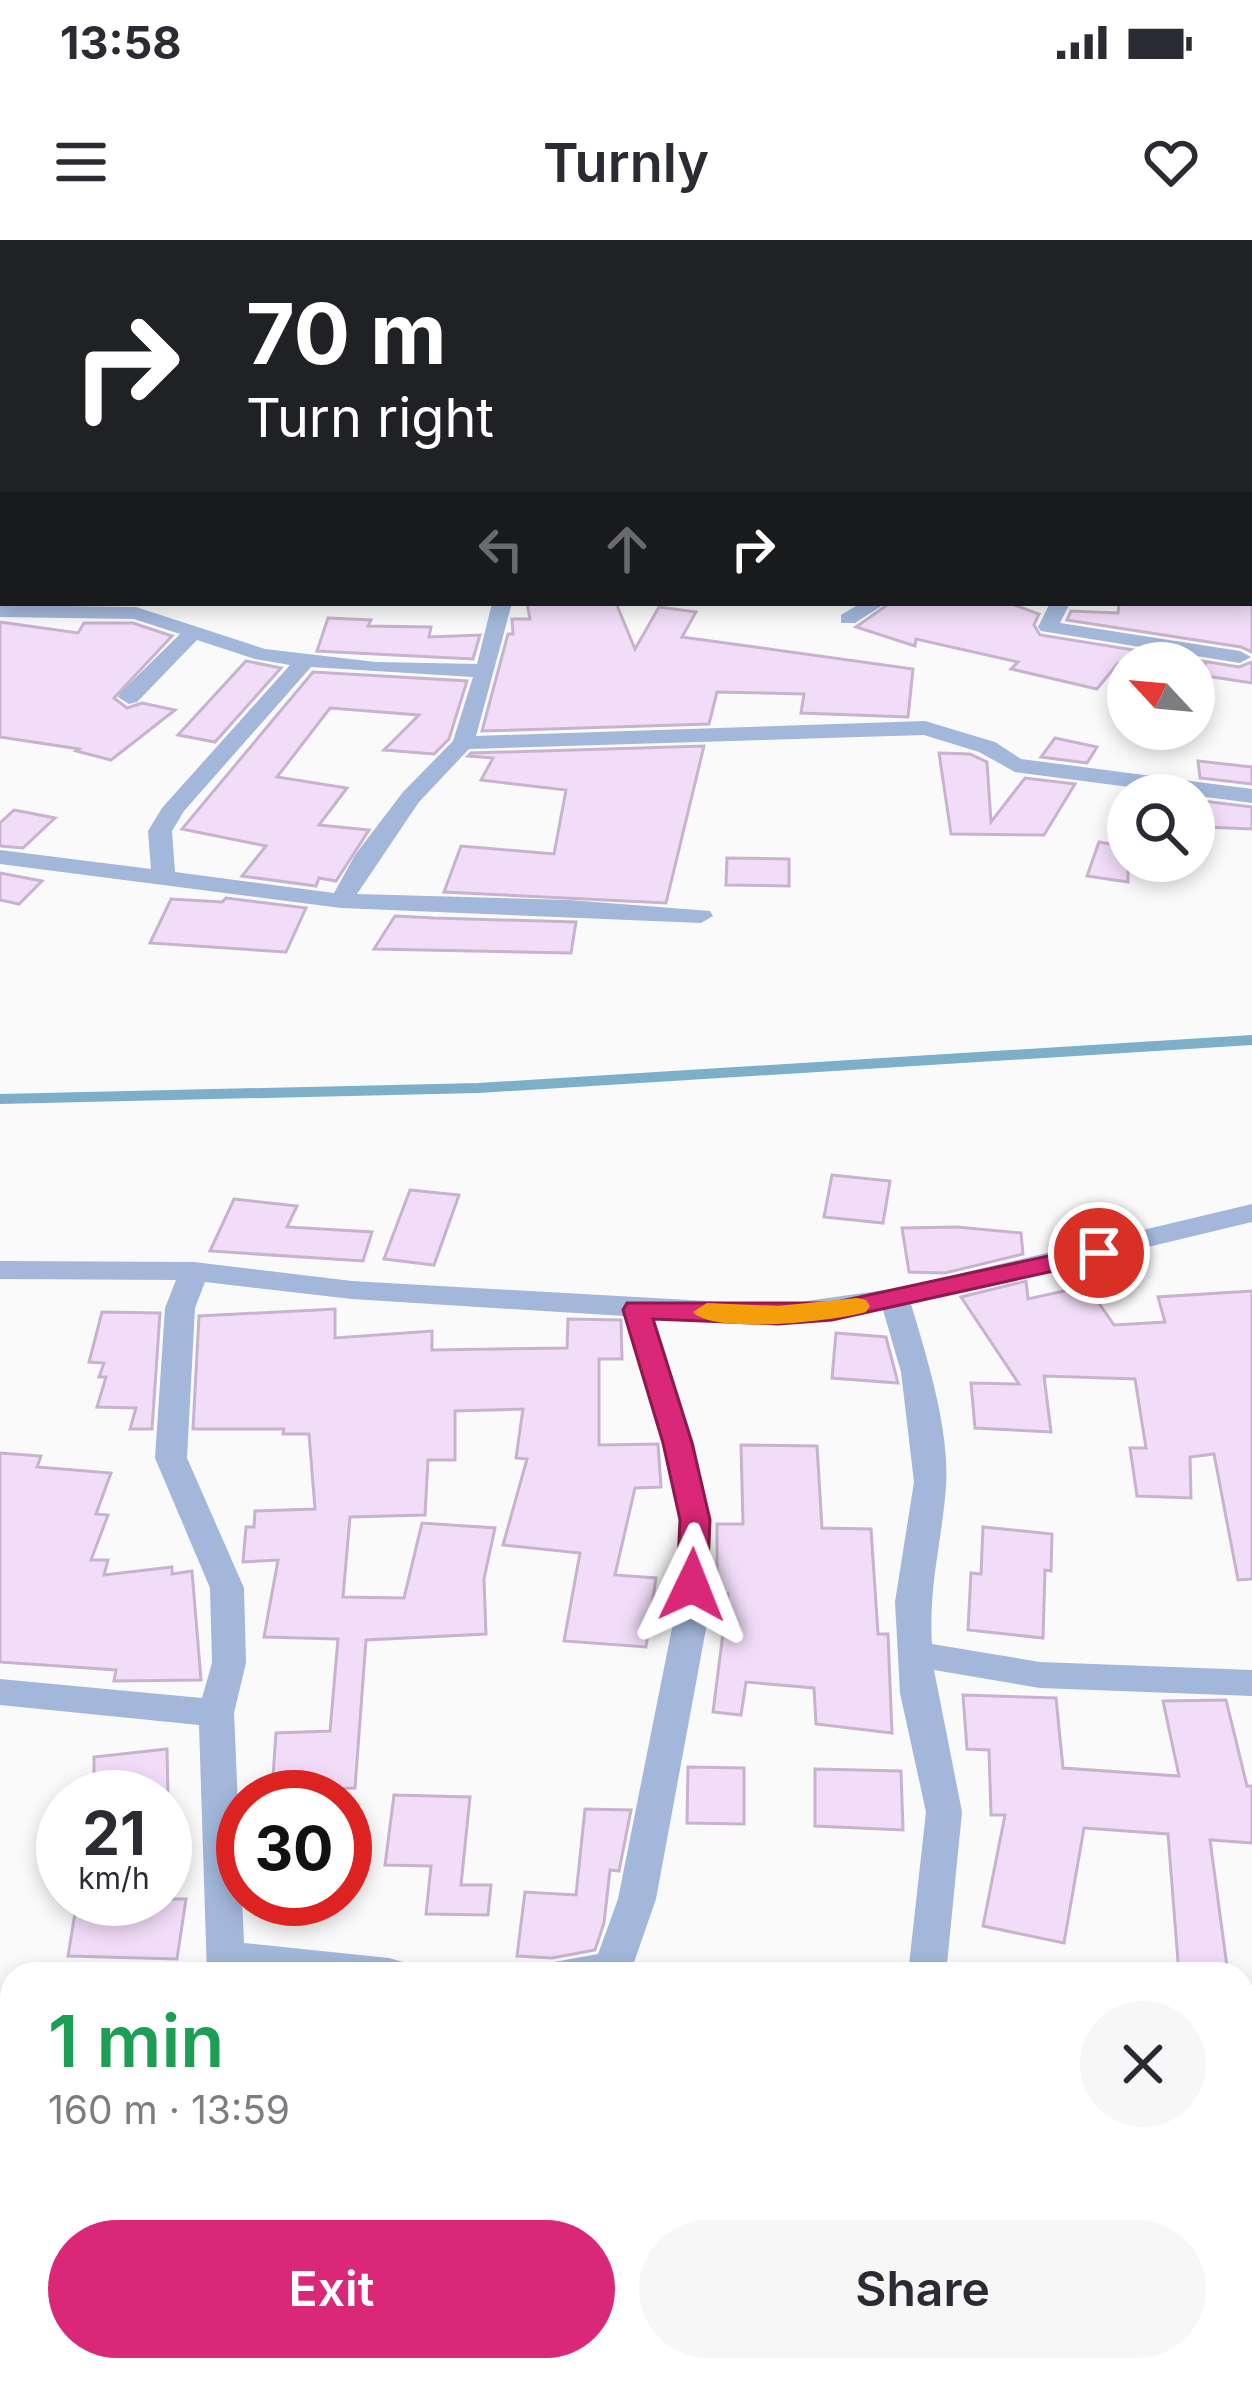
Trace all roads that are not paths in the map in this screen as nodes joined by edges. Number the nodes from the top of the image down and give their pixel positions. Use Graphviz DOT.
graph roads {
  1 [pos="501,606"];
  2 [pos="871,606"];
  3 [pos="1058,606"];
  4 [pos="0,611"];
  5 [pos="848,619"];
  6 [pos="195,631"];
  7 [pos="1240,657"];
  8 [pos="304,662"];
  9 [pos="486,671"];
  10 [pos="129,697"];
  11 [pos="464,743"];
  12 [pos="1252,796"];
  13 [pos="0,857"];
  14 [pos="163,876"];
  15 [pos="341,901"];
  16 [pos="701,916"];
  17 [pos="1252,1213"];
  18 [pos="0,1270"];
  19 [pos="194,1271"];
  20 [pos="894,1298"];
  21 [pos="637,1310"];
  22 [pos="916,1654"];
  23 [pos="1252,1683"];
  24 [pos="0,1692"];
  25 [pos="216,1713"];
  26 [pos="225,1962"];
  27 [pos="615,1962"];
  28 [pos="928,1962"];
  1 -- 9 [label="street"];
  2 -- 5 [label="street"];
  3 -- 7 [label="street"];
  4 -- 6 [label="street"];
  6 -- 8 [label="street"];
  6 -- 10 [label="street"];
  8 -- 9 [label="street"];
  8 -- 14 [label="street"];
  9 -- 11 [label="street"];
  11 -- 12 [label="street"];
  11 -- 15 [label="street"];
  13 -- 14 [label="street"];
  14 -- 15 [label="street"];
  15 -- 16 [label="street"];
  17 -- 20 [label="street"];
  18 -- 19 [label="street"];
  19 -- 21 [label="street"];
  19 -- 25 [label="street"];
  20 -- 21 [label="street"];
  20 -- 22 [label="street"];
  21 -- 27 [label="street"];
  22 -- 23 [label="street"];
  22 -- 28 [label="street"];
  24 -- 25 [label="street"];
  25 -- 26 [label="street"];
}
